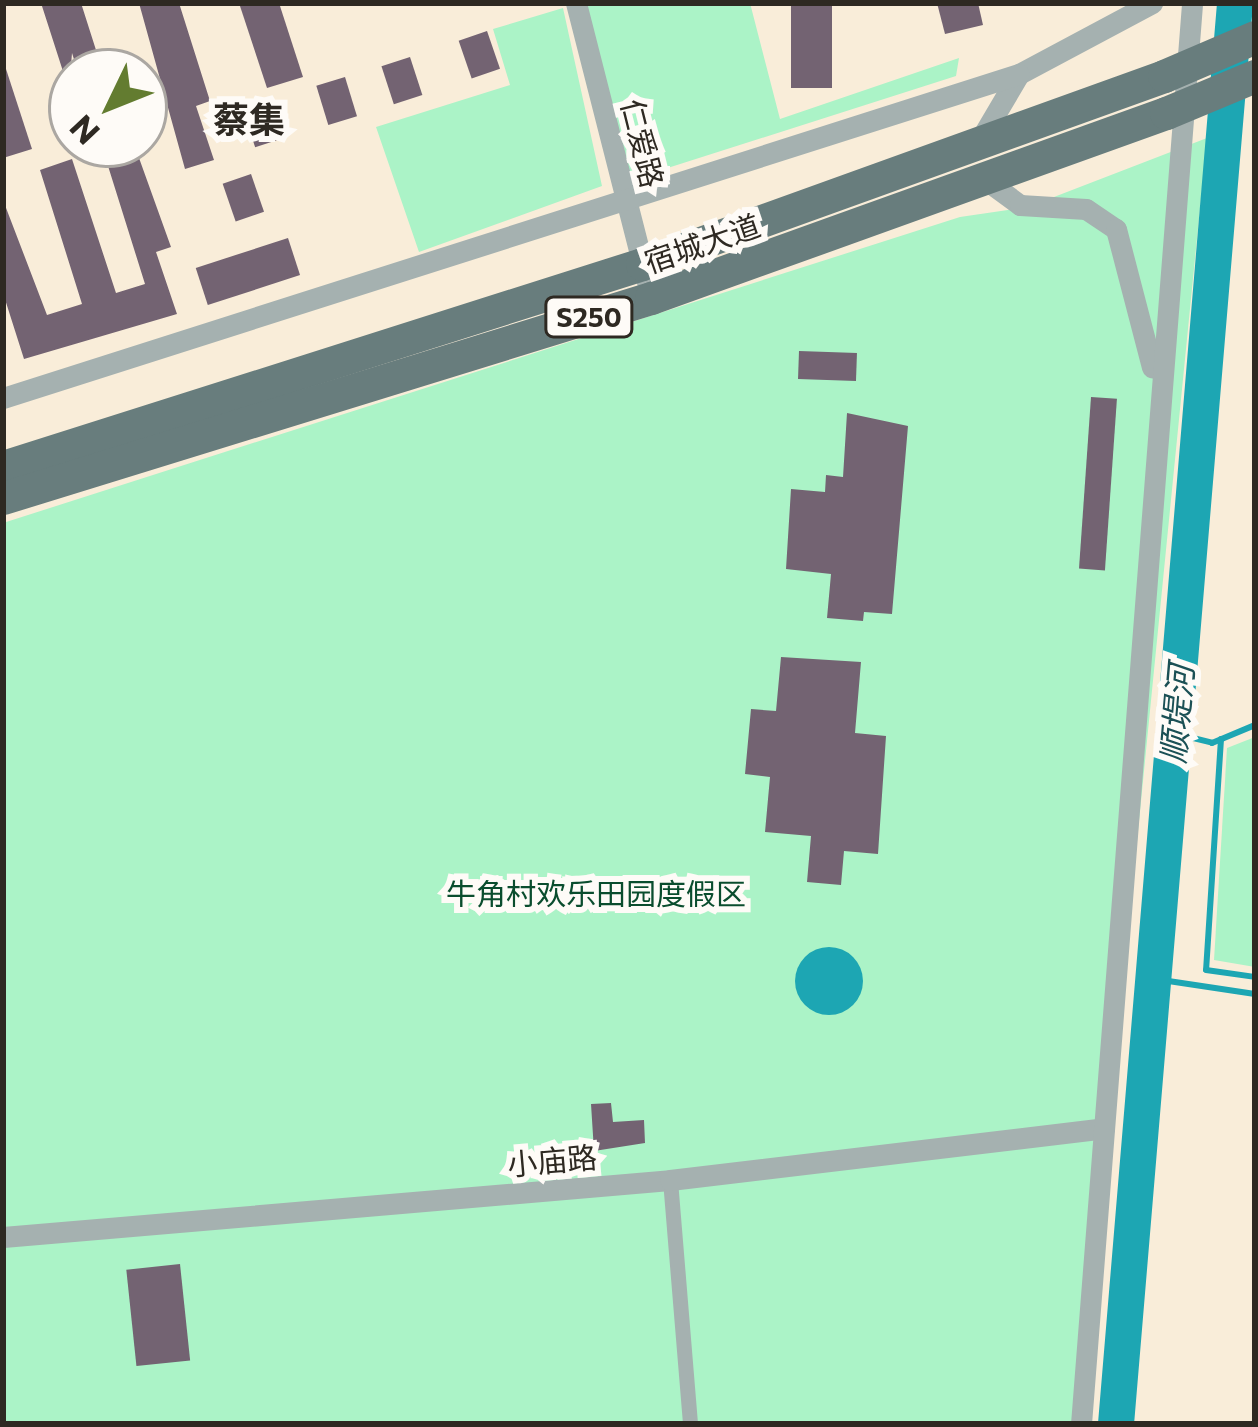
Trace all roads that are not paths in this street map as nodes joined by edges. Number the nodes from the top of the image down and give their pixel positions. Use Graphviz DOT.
graph roads {
  1 [pos="576,3"];
  2 [pos="1152,3"];
  3 [pos="1192,3"];
  4 [pos="1255,37"];
  5 [pos="1019,74"];
  6 [pos="1255,76"];
  7 [pos="980,165"];
  8 [pos="627,203"];
  9 [pos="642,264"];
  10 [pos="651,298"];
  11 [pos="1158,397"];
  12 [pos="3,398"];
  13 [pos="3,467"];
  14 [pos="3,498"];
  15 [pos="1104,1128"];
  16 [pos="670,1180"];
  17 [pos="3,1237"];
  18 [pos="690,1424"];
  19 [pos="1081,1424"];
  1 -- 8 [label="street, 仁爱路"];
  2 -- 5 [label="street"];
  3 -- 11 [label="street"];
  4 -- 7 [label="main road, 宿城大道 / S250, bridge"];
  5 -- 7 [label="street"];
  5 -- 8 [label="street"];
  6 -- 7 [label="main road, 宿城大道 / S250, bridge"];
  7 -- 9 [label="main road, 宿城大道 / S250"];
  7 -- 10 [label="main road, 宿城大道 / S250"];
  7 -- 11 [label="street"];
  8 -- 9 [label="street, 仁爱路"];
  8 -- 12 [label="street"];
  9 -- 10 [label="street, 仁爱路"];
  9 -- 13 [label="main road, 宿城大道 / S250"];
  10 -- 14 [label="main road, 宿城大道 / S250"];
  11 -- 15 [label="street"];
  15 -- 16 [label="street, 小庙路"];
  15 -- 19 [label="street"];
  16 -- 17 [label="street, 小庙路"];
  16 -- 18 [label="street"];
}
